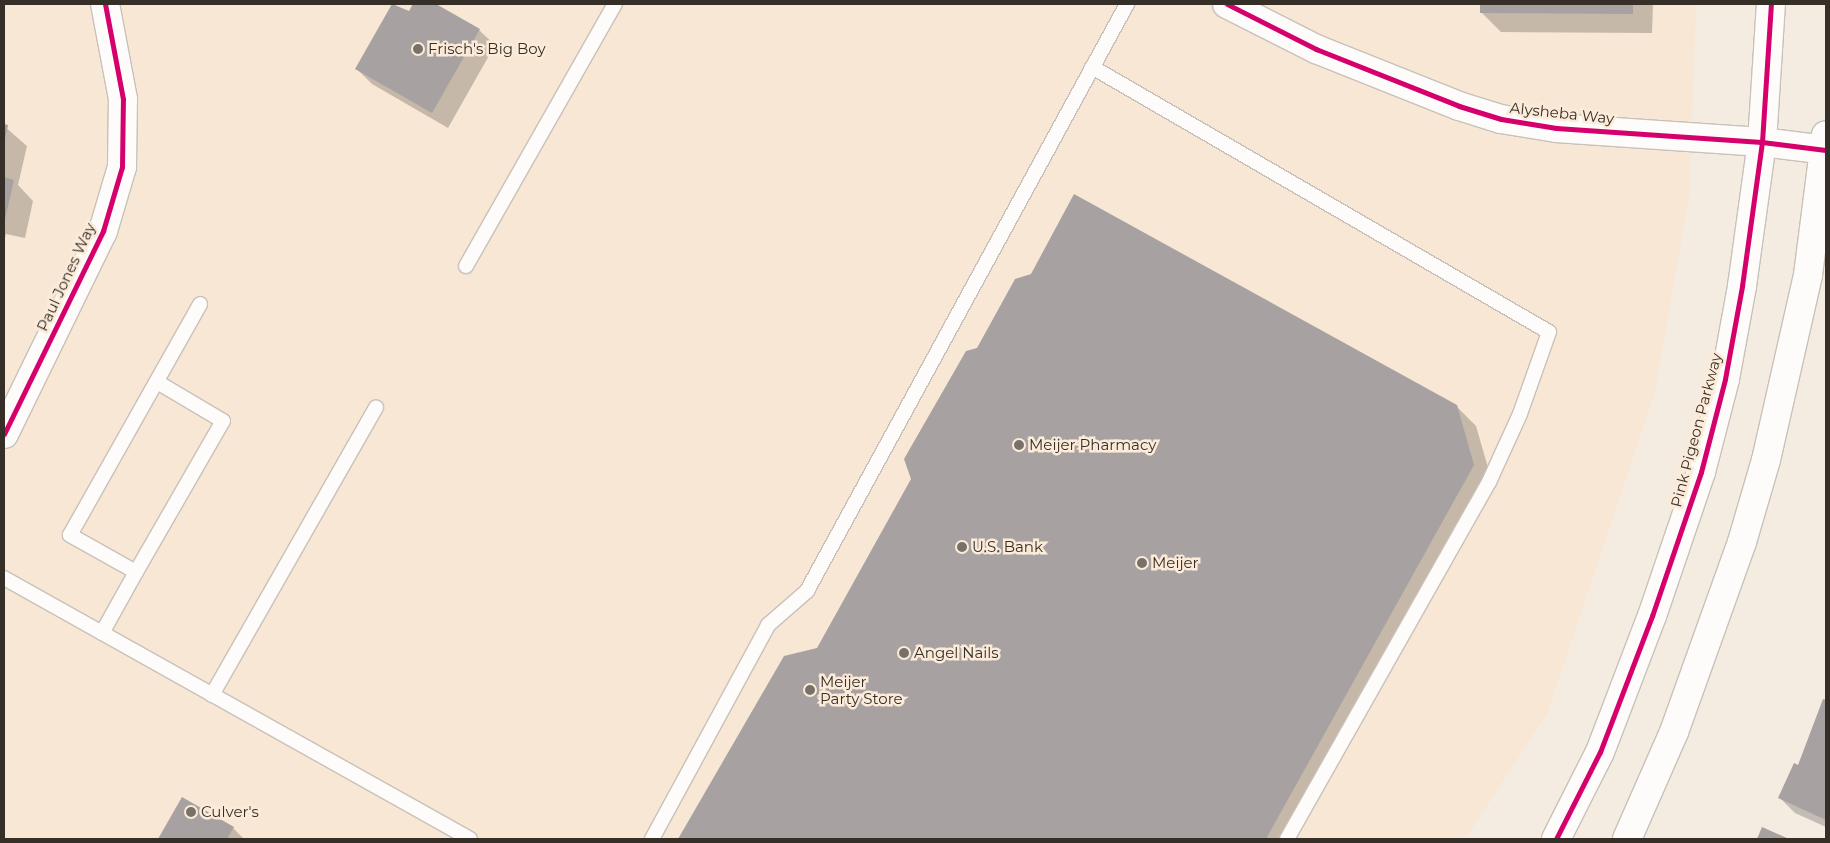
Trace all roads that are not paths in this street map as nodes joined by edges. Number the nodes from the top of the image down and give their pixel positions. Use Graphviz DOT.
graph roads {
  1 [pos="105,4"];
  2 [pos="615,4"];
  3 [pos="1126,4"];
  4 [pos="1227,4"];
  5 [pos="1771,4"];
  6 [pos="1092,67"];
  7 [pos="1762,142"];
  8 [pos="1826,145"];
  9 [pos="466,266"];
  10 [pos="200,304"];
  11 [pos="156,382"];
  12 [pos="376,407"];
  13 [pos="4,434"];
  14 [pos="136,572"];
  15 [pos="4,578"];
  16 [pos="102,633"];
  17 [pos="212,695"];
  18 [pos="470,839"];
  19 [pos="652,839"];
  20 [pos="1287,839"];
  21 [pos="1556,839"];
  22 [pos="1627,839"];
  1 -- 13 [label="street, Paul Jones Way"];
  2 -- 9 [label="lane"];
  3 -- 6 [label="lane"];
  4 -- 7 [label="street, Alysheba Way"];
  5 -- 7 [label="street, Pink Pigeon Parkway"];
  6 -- 19 [label="lane"];
  6 -- 20 [label="lane"];
  7 -- 8 [label="street, Alysheba Way"];
  7 -- 21 [label="street, Pink Pigeon Parkway"];
  8 -- 22 [label="street"];
  10 -- 11 [label="lane"];
  11 -- 14 [label="lane"];
  11 -- 14 [label="lane"];
  12 -- 17 [label="lane"];
  14 -- 16 [label="lane"];
  15 -- 16 [label="lane"];
  16 -- 17 [label="lane"];
  17 -- 18 [label="lane"];
}
